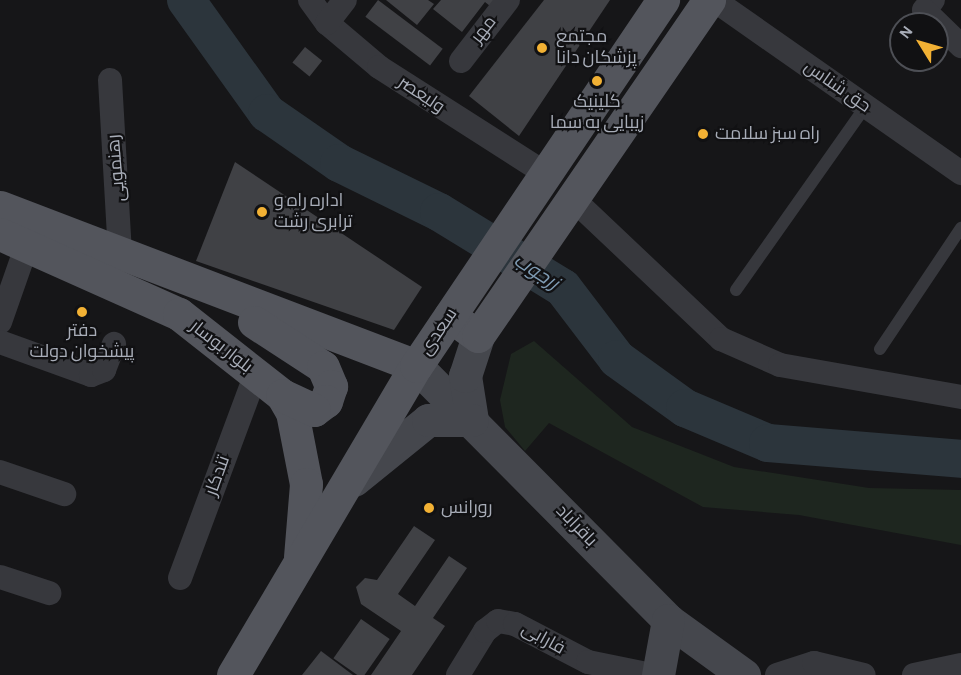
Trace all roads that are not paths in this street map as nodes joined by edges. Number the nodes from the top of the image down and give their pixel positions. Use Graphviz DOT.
graph roads {
  1 [pos="310,0"];
  2 [pos="345,0"];
  3 [pos="508,0"];
  4 [pos="663,0"];
  5 [pos="711,0"];
  6 [pos="933,0"];
  7 [pos="327,23"];
  8 [pos="961,46"];
  9 [pos="461,61"];
  10 [pos="110,80"];
  11 [pos="865,106"];
  12 [pos="961,173"];
  13 [pos="538,185"];
  14 [pos="568,206"];
  15 [pos="0,207"];
  16 [pos="961,228"];
  17 [pos="14,240"];
  18 [pos="120,255"];
  19 [pos="193,284"];
  20 [pos="736,290"];
  21 [pos="450,316"];
  22 [pos="0,322"];
  23 [pos="478,336"];
  24 [pos="0,342"];
  25 [pos="114,344"];
  26 [pos="880,349"];
  27 [pos="416,366"];
  28 [pos="256,374"];
  29 [pos="282,395"];
  30 [pos="961,397"];
  31 [pos="472,420"];
  32 [pos="0,472"];
  33 [pos="344,489"];
  34 [pos="64,494"];
  35 [pos="300,562"];
  36 [pos="0,578"];
  37 [pos="180,578"];
  38 [pos="49,593"];
  39 [pos="668,620"];
  40 [pos="961,665"];
  41 [pos="233,675"];
  42 [pos="458,675"];
  43 [pos="652,675"];
  44 [pos="658,675"];
  45 [pos="744,675"];
  46 [pos="777,675"];
  47 [pos="864,675"];
  48 [pos="914,675"];
  1 -- 7 [label="street, ولیعصر"];
  2 -- 7 [label="street"];
  3 -- 9 [label="street, مهر"];
  4 -- 13 [label="main road, سعدی"];
  5 -- 11 [label="street, حق شناس"];
  5 -- 14 [label="main road, سعدی"];
  6 -- 8 [label="street"];
  7 -- 13 [label="street, ولیعصر"];
  10 -- 18 [label="street, رهنمویی"];
  11 -- 12 [label="street, حق شناس"];
  11 -- 20 [label="lane"];
  13 -- 21 [label="main road, سعدی"];
  14 -- 23 [label="main road, سعدی"];
  14 -- 30 [label="street"];
  15 -- 18 [label="main road"];
  16 -- 26 [label="lane"];
  17 -- 22 [label="street"];
  17 -- 28 [label="main road, بلوار بوسار"];
  18 -- 19 [label="main road"];
  19 -- 27 [label="main road"];
  19 -- 29 [label="main road"];
  21 -- 23 [label="main road"];
  21 -- 27 [label="main road, سعدی"];
  23 -- 31 [label="main road, سعدی"];
  24 -- 25 [label="street"];
  27 -- 31 [label="main road, باقرآباد"];
  27 -- 33 [label="main road, سعدی"];
  28 -- 29 [label="main road, بلوار بوسار"];
  28 -- 37 [label="street, تندکار"];
  29 -- 35 [label="main road, بلوار بوسار"];
  31 -- 33 [label="main road"];
  31 -- 39 [label="main road, باقرآباد"];
  32 -- 34 [label="street"];
  33 -- 35 [label="main road, سعدی"];
  35 -- 41 [label="main road, سعدی"];
  36 -- 38 [label="street"];
  39 -- 44 [label="main road"];
  39 -- 45 [label="main road, باقرآباد"];
  40 -- 48 [label="street"];
  42 -- 43 [label="street, فارابی"];
  46 -- 47 [label="street"];
}
